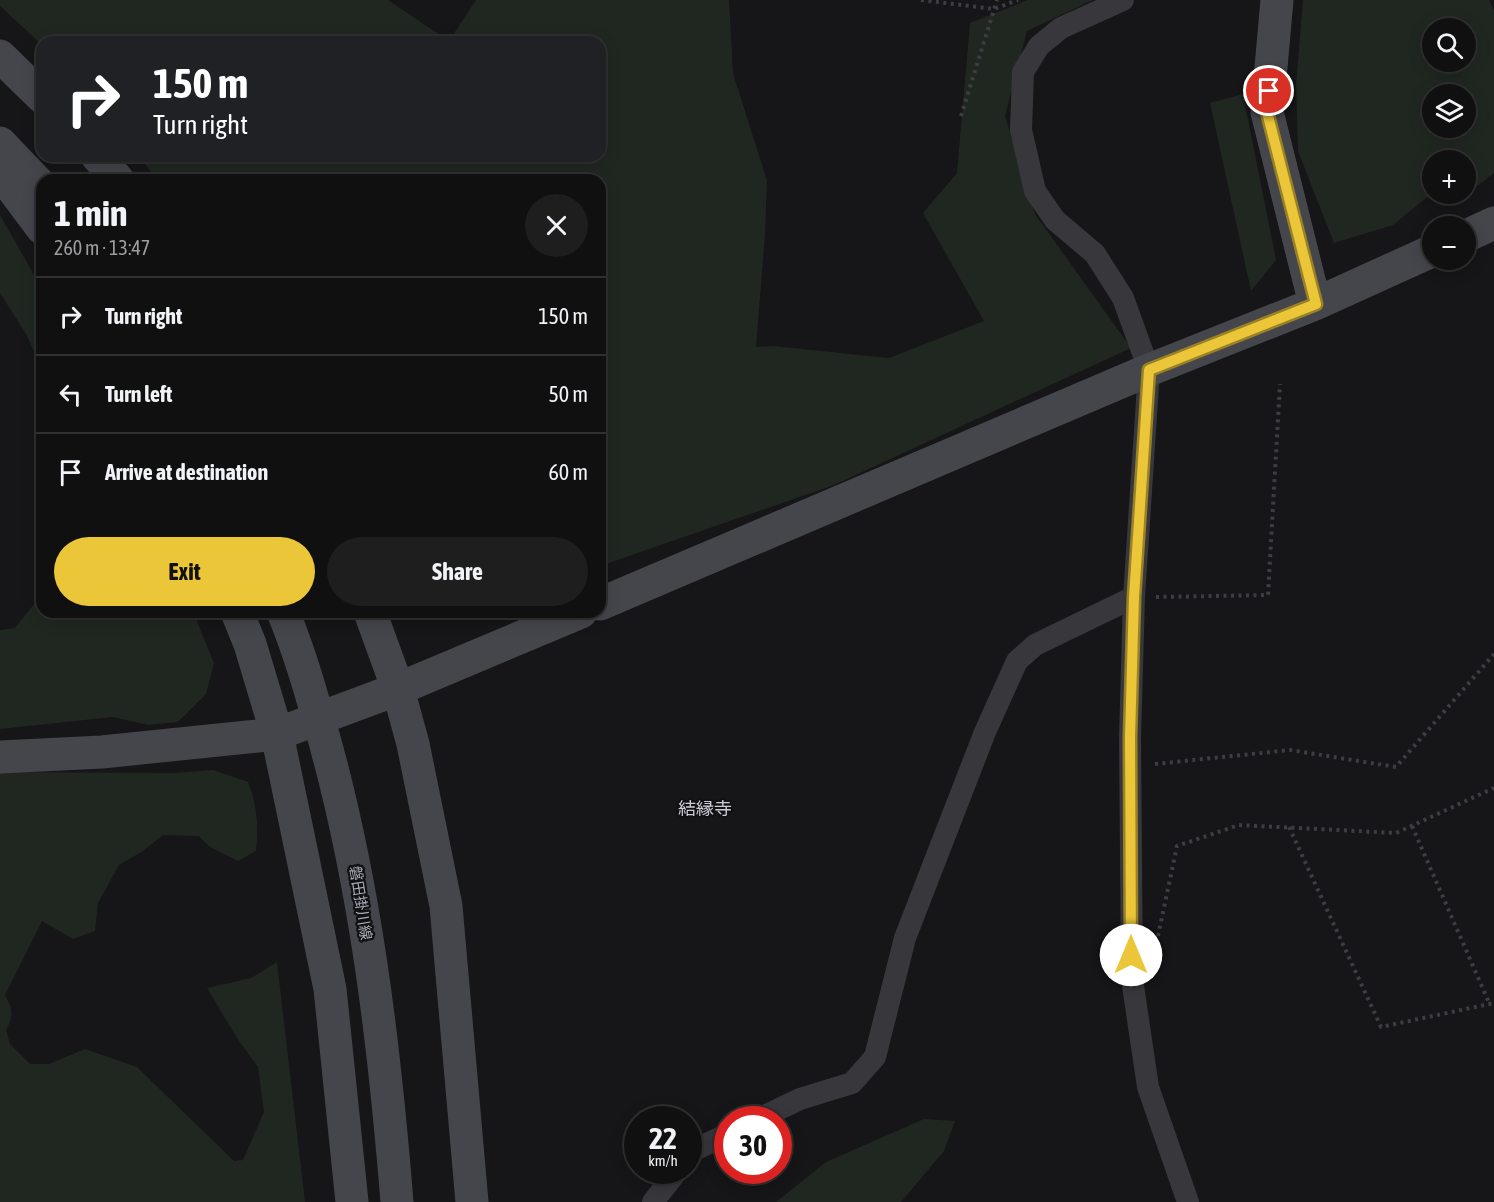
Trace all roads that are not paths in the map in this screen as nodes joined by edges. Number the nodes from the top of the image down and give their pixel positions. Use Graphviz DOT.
graph roads {
  1 [pos="1123,0"];
  2 [pos="1276,0"];
  3 [pos="0,56"];
  4 [pos="36,91"];
  5 [pos="0,143"];
  6 [pos="102,162"];
  7 [pos="0,172"];
  8 [pos="113,174"];
  9 [pos="36,181"];
  10 [pos="36,220"];
  11 [pos="1494,223"];
  12 [pos="1476,231"];
  13 [pos="1422,256"];
  14 [pos="1316,304"];
  15 [pos="1149,370"];
  16 [pos="1134,597"];
  17 [pos="606,601"];
  18 [pos="239,618"];
  19 [pos="285,618"];
  20 [pos="372,618"];
  21 [pos="567,618"];
  22 [pos="398,689"];
  23 [pos="277,734"];
  24 [pos="0,758"];
  25 [pos="785,1106"];
  26 [pos="667,1184"];
  27 [pos="352,1202"];
  28 [pos="397,1202"];
  29 [pos="472,1202"];
  30 [pos="653,1202"];
  31 [pos="1188,1202"];
  1 -- 15 [label="street"];
  2 -- 14 [label="main road"];
  3 -- 4 [label="main road"];
  5 -- 9 [label="main road"];
  6 -- 8 [label="main road"];
  7 -- 10 [label="main road"];
  11 -- 12 [label="main road"];
  13 -- 14 [label="main road"];
  14 -- 15 [label="main road"];
  15 -- 16 [label="street"];
  15 -- 17 [label="main road"];
  16 -- 25 [label="street"];
  16 -- 31 [label="street"];
  18 -- 23 [label="main road"];
  19 -- 28 [label="main road, 磐田掛川線"];
  20 -- 22 [label="main road"];
  21 -- 22 [label="main road"];
  22 -- 23 [label="main road"];
  22 -- 29 [label="main road"];
  23 -- 24 [label="main road"];
  23 -- 27 [label="main road"];
  26 -- 30 [label="street"];
}
